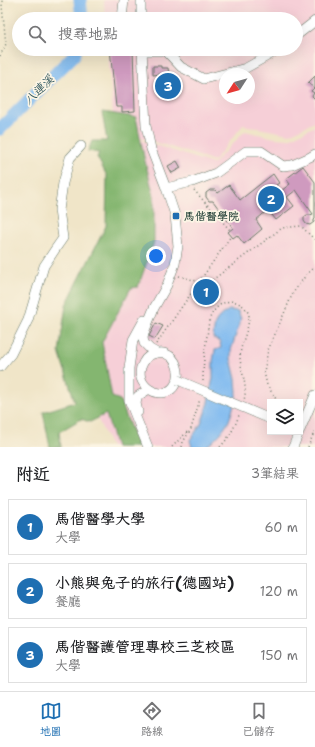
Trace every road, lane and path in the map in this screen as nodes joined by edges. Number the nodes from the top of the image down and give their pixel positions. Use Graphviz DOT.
graph roads {
  1 [pos="2,0"];
  2 [pos="124,0"];
  3 [pos="141,0"];
  4 [pos="123,12"];
  5 [pos="141,12"];
  6 [pos="315,21"];
  7 [pos="303,30"];
  8 [pos="0,56"];
  9 [pos="142,56"];
  10 [pos="171,56"];
  11 [pos="267,56"];
  12 [pos="81,146"];
  13 [pos="315,154"];
  14 [pos="187,183"];
  15 [pos="166,188"];
  16 [pos="230,230"];
  17 [pos="231,236"];
  18 [pos="315,240"];
  19 [pos="315,267"];
  20 [pos="171,273"];
  21 [pos="199,282"];
  22 [pos="154,308"];
  23 [pos="155,351"];
  24 [pos="0,367"];
  25 [pos="129,368"];
  26 [pos="140,368"];
  27 [pos="178,380"];
  28 [pos="202,386"];
  29 [pos="149,389"];
  30 [pos="315,395"];
  31 [pos="276,399"];
  32 [pos="200,400"];
  33 [pos="242,406"];
  34 [pos="240,412"];
  35 [pos="267,418"];
  36 [pos="303,422"];
  37 [pos="140,426"];
  38 [pos="191,429"];
  39 [pos="315,430"];
  40 [pos="297,435"];
  41 [pos="148,447"];
  42 [pos="172,447"];
  43 [pos="182,447"];
  44 [pos="220,447"];
  45 [pos="292,447"];
  46 [pos="308,447"];
  1 -- 8 [label="path"];
  2 -- 4 [label="lane"];
  3 -- 5 [label="lane"];
  6 -- 7 [label="lane"];
  9 -- 15 [label="lane"];
  10 -- 11 [label="lane"];
  12 -- 24 [label="lane"];
  13 -- 14 [label="lane"];
  14 -- 15 [label="lane"];
  14 -- 16 [label="path"];
  15 -- 20 [label="lane"];
  17 -- 21 [label="path"];
  18 -- 21 [label="path"];
  19 -- 31 [label="path"];
  20 -- 21 [label="path"];
  20 -- 22 [label="lane"];
  21 -- 23 [label="path"];
  22 -- 23 [label="lane"];
  22 -- 25 [label="lane"];
  23 -- 26 [label="lane"];
  23 -- 27 [label="lane"];
  25 -- 26 [label="lane"];
  25 -- 37 [label="lane"];
  26 -- 29 [label="lane"];
  27 -- 29 [label="lane"];
  27 -- 35 [label="lane, bridge"];
  28 -- 33 [label="path"];
  29 -- 37 [label="lane"];
  30 -- 36 [label="lane"];
  32 -- 38 [label="path"];
  34 -- 44 [label="path"];
  37 -- 41 [label="lane"];
  38 -- 42 [label="path"];
  38 -- 43 [label="path"];
  39 -- 46 [label="path"];
  40 -- 45 [label="lane"];
}
